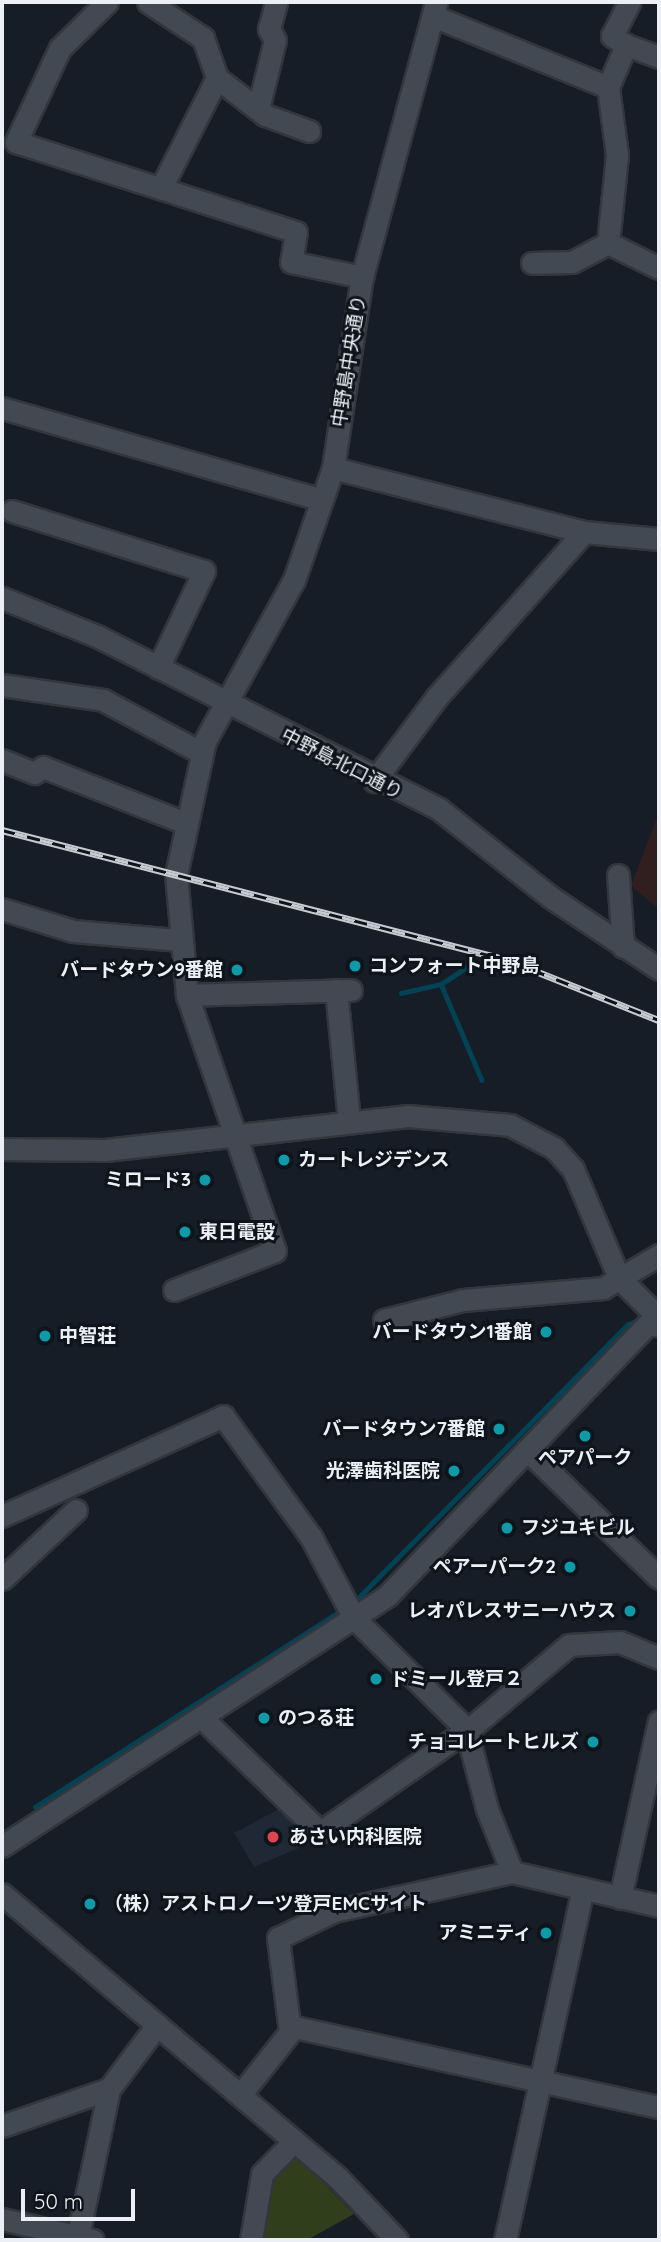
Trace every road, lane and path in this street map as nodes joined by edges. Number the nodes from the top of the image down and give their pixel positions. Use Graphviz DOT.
graph roads {
  1 [pos="107,2"];
  2 [pos="148,2"];
  3 [pos="276,2"];
  4 [pos="629,2"];
  5 [pos="434,9"];
  6 [pos="626,45"];
  7 [pos="659,57"];
  8 [pos="217,78"];
  9 [pos="608,87"];
  10 [pos="258,109"];
  11 [pos="309,131"];
  12 [pos="161,188"];
  13 [pos="608,243"];
  14 [pos="532,262"];
  15 [pos="659,268"];
  16 [pos="362,277"];
  17 [pos="2,408"];
  18 [pos="333,468"];
  19 [pos="322,500"];
  20 [pos="12,511"];
  21 [pos="584,532"];
  22 [pos="659,539"];
  23 [pos="2,598"];
  24 [pos="158,668"];
  25 [pos="2,685"];
  26 [pos="224,704"];
  27 [pos="200,752"];
  28 [pos="2,760"];
  29 [pos="373,781"];
  30 [pos="185,822"];
  31 [pos="618,875"];
  32 [pos="2,909"];
  33 [pos="177,940"];
  34 [pos="623,947"];
  35 [pos="659,969"];
  36 [pos="187,995"];
  37 [pos="349,1120"];
  38 [pos="230,1134"];
  39 [pos="2,1149"];
  40 [pos="659,1253"];
  41 [pos="619,1278"];
  42 [pos="174,1290"];
  43 [pos="384,1320"];
  44 [pos="658,1325"];
  45 [pos="527,1450"];
  46 [pos="76,1510"];
  47 [pos="2,1516"];
  48 [pos="659,1578"];
  49 [pos="2,1579"];
  50 [pos="354,1618"];
  51 [pos="659,1658"];
  52 [pos="201,1717"];
  53 [pos="659,1721"];
  54 [pos="466,1729"];
  55 [pos="2,1846"];
  56 [pos="512,1872"];
  57 [pos="583,1889"];
  58 [pos="2,1894"];
  59 [pos="620,1898"];
  60 [pos="659,1906"];
  61 [pos="157,2025"];
  62 [pos="290,2026"];
  63 [pos="541,2080"];
  64 [pos="109,2089"];
  65 [pos="241,2094"];
  66 [pos="659,2107"];
  67 [pos="2,2126"];
  68 [pos="294,2141"];
  69 [pos="2,2219"];
  70 [pos="83,2239"];
  71 [pos="251,2240"];
  72 [pos="397,2240"];
  73 [pos="505,2240"];
  1 -- 12 [label="street"];
  2 -- 8 [label="street"];
  3 -- 10 [label="street"];
  4 -- 6 [label="street"];
  5 -- 9 [label="street"];
  5 -- 16 [label="street, 中野島中央通り"];
  6 -- 7 [label="street"];
  6 -- 9 [label="street"];
  8 -- 10 [label="street"];
  8 -- 12 [label="street"];
  9 -- 13 [label="street"];
  10 -- 11 [label="street"];
  12 -- 16 [label="street"];
  13 -- 14 [label="street"];
  13 -- 15 [label="street"];
  16 -- 18 [label="street, 中野島中央通り"];
  17 -- 19 [label="street"];
  18 -- 19 [label="street, 中野島中央通り"];
  18 -- 21 [label="street"];
  19 -- 26 [label="street, 中野島中央通り"];
  20 -- 24 [label="street"];
  21 -- 22 [label="street"];
  21 -- 29 [label="street"];
  23 -- 24 [label="street, 中野島北口通り"];
  24 -- 26 [label="street, 中野島北口通り"];
  25 -- 27 [label="street"];
  26 -- 27 [label="street, 中野島中央通り"];
  26 -- 29 [label="street, 中野島北口通り"];
  27 -- 30 [label="street, 中野島中央通り"];
  28 -- 30 [label="street"];
  29 -- 34 [label="street, 中野島北口通り"];
  30 -- 33 [label="street, 中野島中央通り"];
  31 -- 34 [label="street"];
  32 -- 33 [label="street"];
  33 -- 36 [label="street, 中野島中央通り"];
  34 -- 35 [label="street, 中野島北口通り"];
  36 -- 37 [label="street"];
  36 -- 38 [label="street, 中野島中央通り"];
  37 -- 38 [label="street"];
  37 -- 41 [label="street"];
  38 -- 39 [label="street"];
  38 -- 42 [label="street, 中野島中央通り"];
  40 -- 41 [label="street"];
  41 -- 43 [label="street"];
  41 -- 44 [label="street"];
  44 -- 45 [label="street"];
  45 -- 48 [label="street"];
  45 -- 50 [label="street"];
  46 -- 49 [label="street"];
  47 -- 50 [label="street"];
  50 -- 52 [label="street"];
  50 -- 54 [label="street"];
  51 -- 54 [label="street"];
  52 -- 54 [label="street"];
  52 -- 55 [label="street"];
  53 -- 59 [label="street"];
  54 -- 56 [label="street"];
  56 -- 57 [label="street"];
  56 -- 62 [label="street"];
  57 -- 59 [label="street"];
  57 -- 63 [label="street"];
  58 -- 61 [label="street"];
  59 -- 60 [label="street"];
  61 -- 64 [label="street"];
  61 -- 65 [label="street"];
  62 -- 63 [label="street"];
  62 -- 65 [label="street"];
  63 -- 66 [label="street"];
  63 -- 73 [label="street"];
  64 -- 67 [label="street"];
  64 -- 70 [label="street"];
  65 -- 68 [label="street"];
  68 -- 71 [label="street"];
  68 -- 72 [label="street"];
  69 -- 70 [label="street"];
}
